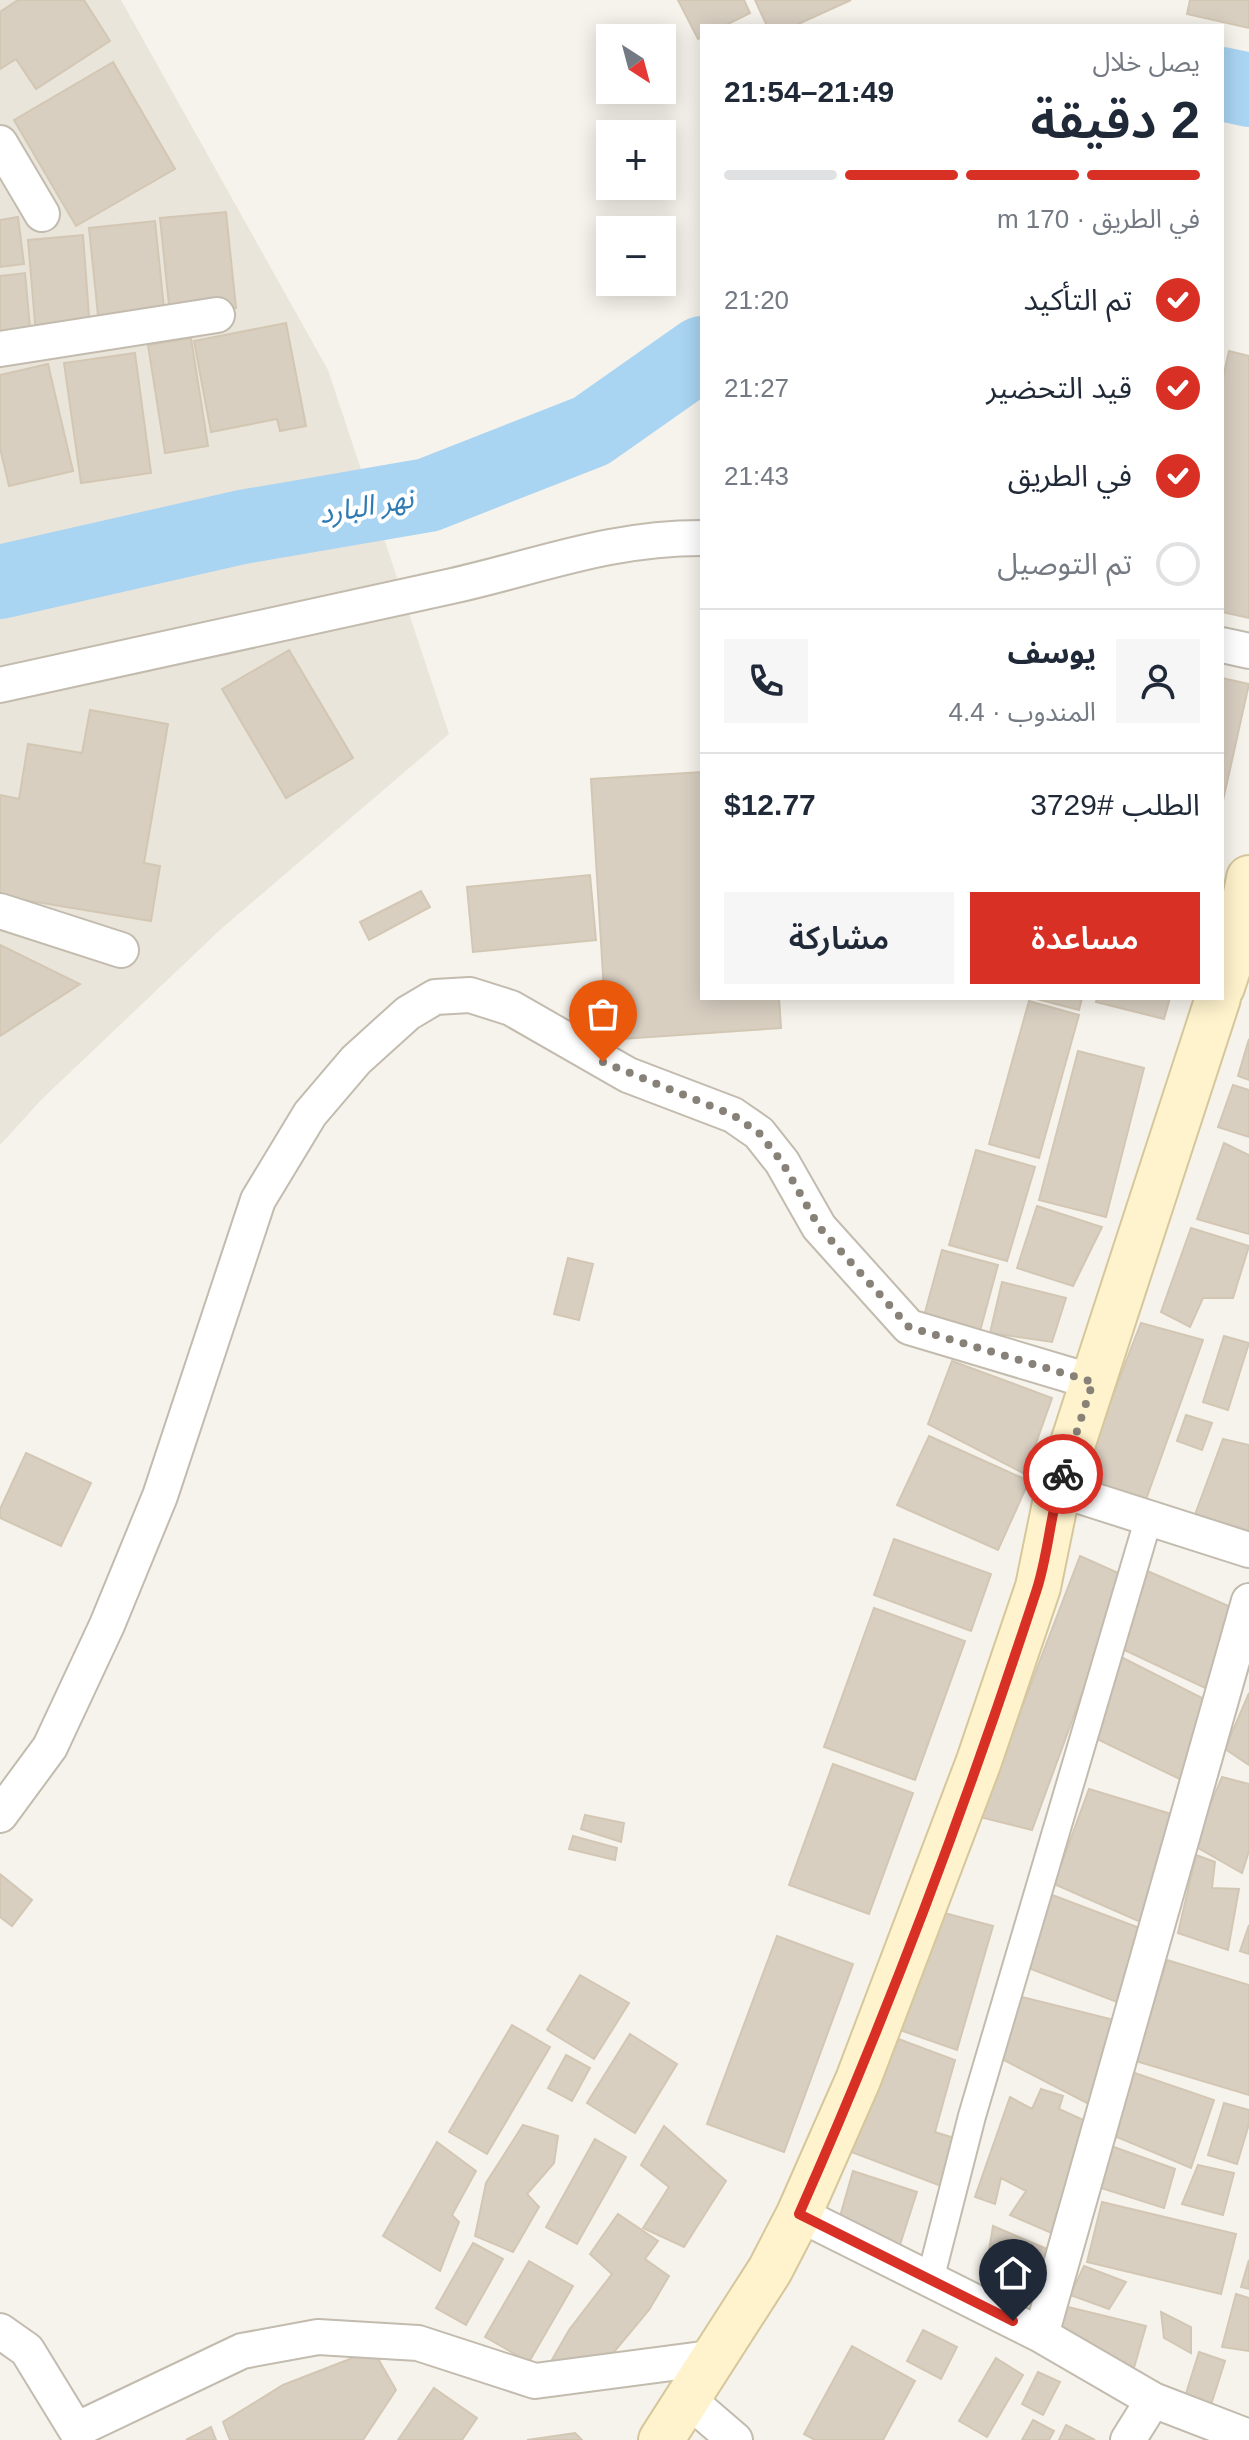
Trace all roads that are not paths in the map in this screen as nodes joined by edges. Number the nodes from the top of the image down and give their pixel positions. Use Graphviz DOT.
graph roads {
  1 [pos="0,143"];
  2 [pos="42,214"];
  3 [pos="217,315"];
  4 [pos="0,349"];
  5 [pos="700,538"];
  6 [pos="1224,645"];
  7 [pos="1249,651"];
  8 [pos="0,685"];
  9 [pos="1249,878"];
  10 [pos="0,911"];
  11 [pos="121,950"];
  12 [pos="1224,981"];
  13 [pos="1217,1000"];
  14 [pos="1093,1382"];
  15 [pos="1058,1489"];
  16 [pos="1149,1517"];
  17 [pos="1249,1550"];
  18 [pos="1249,1601"];
  19 [pos="0,1815"];
  20 [pos="799,2214"];
  21 [pos="930,2280"];
  22 [pos="0,2331"];
  23 [pos="1041,2335"];
  24 [pos="710,2358"];
  25 [pos="685,2397"];
  26 [pos="1153,2400"];
  27 [pos="1249,2437"];
  28 [pos="661,2440"];
  29 [pos="735,2440"];
  30 [pos="1128,2440"];
  1 -- 2 [label="street"];
  3 -- 4 [label="street"];
  5 -- 8 [label="street"];
  6 -- 7 [label="street"];
  9 -- 12 [label="main road"];
  10 -- 11 [label="street"];
  13 -- 14 [label="main road"];
  14 -- 15 [label="main road"];
  14 -- 19 [label="street"];
  15 -- 16 [label="street"];
  15 -- 20 [label="main road"];
  16 -- 17 [label="street"];
  16 -- 21 [label="street"];
  18 -- 23 [label="street"];
  20 -- 21 [label="street"];
  20 -- 24 [label="main road"];
  21 -- 23 [label="street"];
  22 -- 24 [label="street"];
  23 -- 26 [label="street"];
  24 -- 25 [label="main road"];
  25 -- 28 [label="main road"];
  25 -- 29 [label="street"];
  26 -- 27 [label="street"];
  26 -- 30 [label="street"];
}
